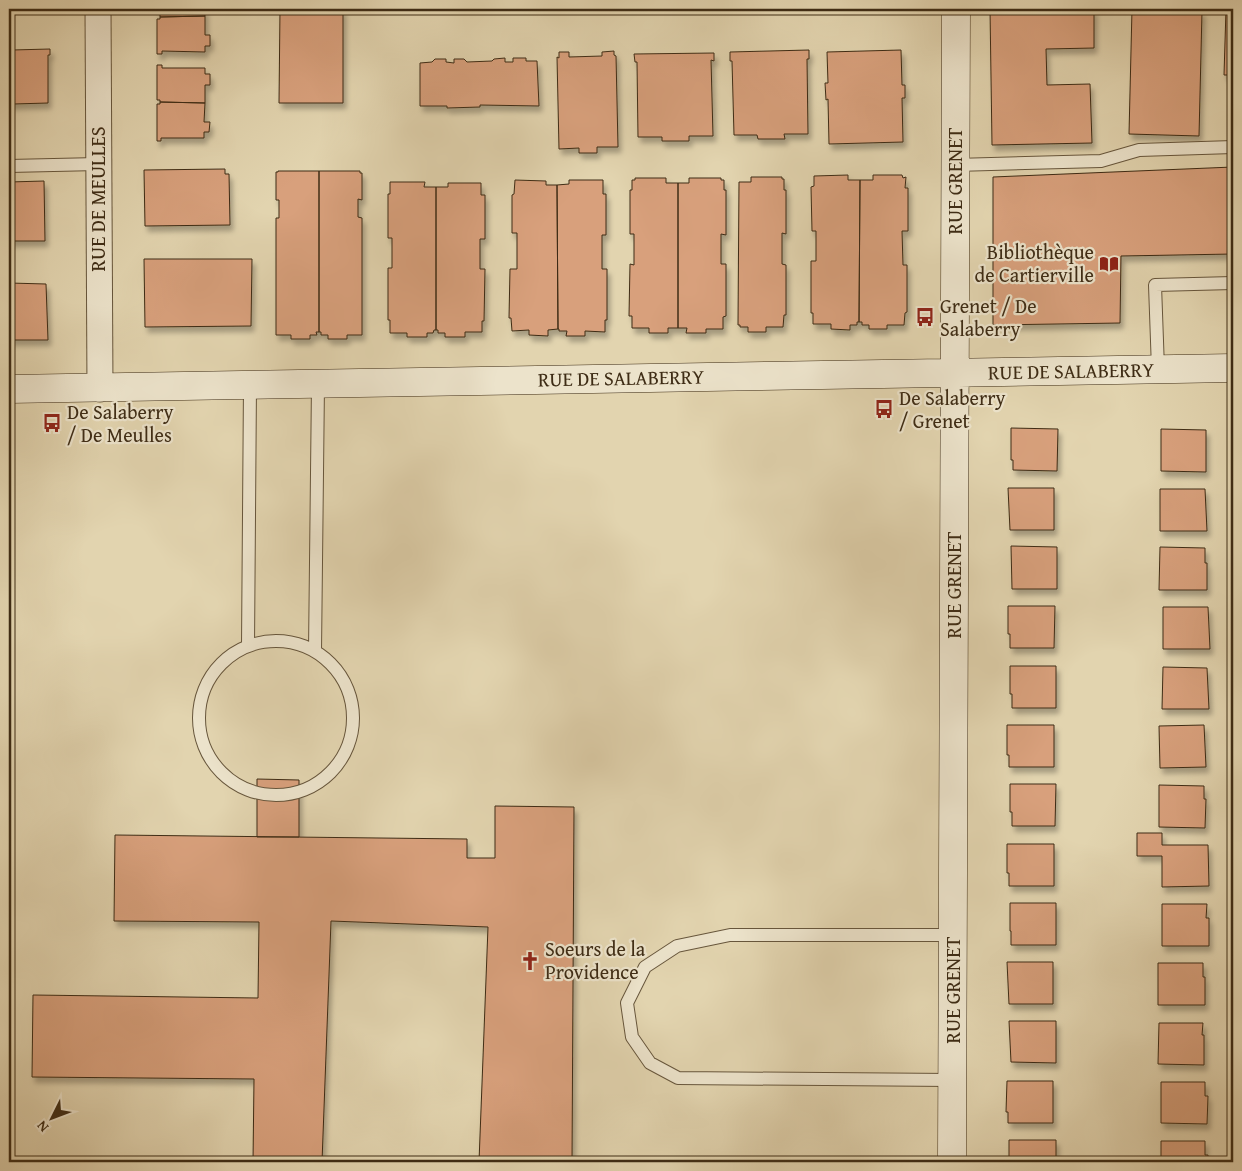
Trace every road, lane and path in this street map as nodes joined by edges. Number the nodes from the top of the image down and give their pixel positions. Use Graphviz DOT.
graph roads {
  1 [pos="98,9"];
  2 [pos="956,9"];
  3 [pos="1233,147"];
  4 [pos="98,164"];
  5 [pos="9,166"];
  6 [pos="955,166"];
  7 [pos="1233,283"];
  8 [pos="1233,368"];
  9 [pos="1158,369"];
  10 [pos="954,373"];
  11 [pos="318,384"];
  12 [pos="250,385"];
  13 [pos="100,388"];
  14 [pos="9,389"];
  15 [pos="248,646"];
  16 [pos="315,651"];
  17 [pos="953,935"];
  18 [pos="952,1080"];
  19 [pos="952,1162"];
  1 -- 4 [label="street, RUE DE MEULLES"];
  2 -- 6 [label="main road, RUE GRENET"];
  3 -- 6 [label="lane"];
  4 -- 5 [label="lane"];
  4 -- 13 [label="street, RUE DE MEULLES"];
  6 -- 10 [label="main road, RUE GRENET"];
  7 -- 9 [label="lane"];
  8 -- 9 [label="main road, RUE DE SALABERRY"];
  9 -- 10 [label="main road, RUE DE SALABERRY"];
  10 -- 11 [label="main road, RUE DE SALABERRY"];
  10 -- 17 [label="main road, RUE GRENET"];
  11 -- 12 [label="main road, RUE DE SALABERRY"];
  11 -- 16 [label="lane"];
  12 -- 13 [label="main road, RUE DE SALABERRY"];
  12 -- 15 [label="lane"];
  13 -- 14 [label="main road, RUE DE SALABERRY"];
  15 -- 16 [label="lane"];
  15 -- 16 [label="lane"];
  17 -- 18 [label="main road, RUE GRENET"];
  17 -- 18 [label="lane"];
  18 -- 19 [label="main road, RUE GRENET"];
}
